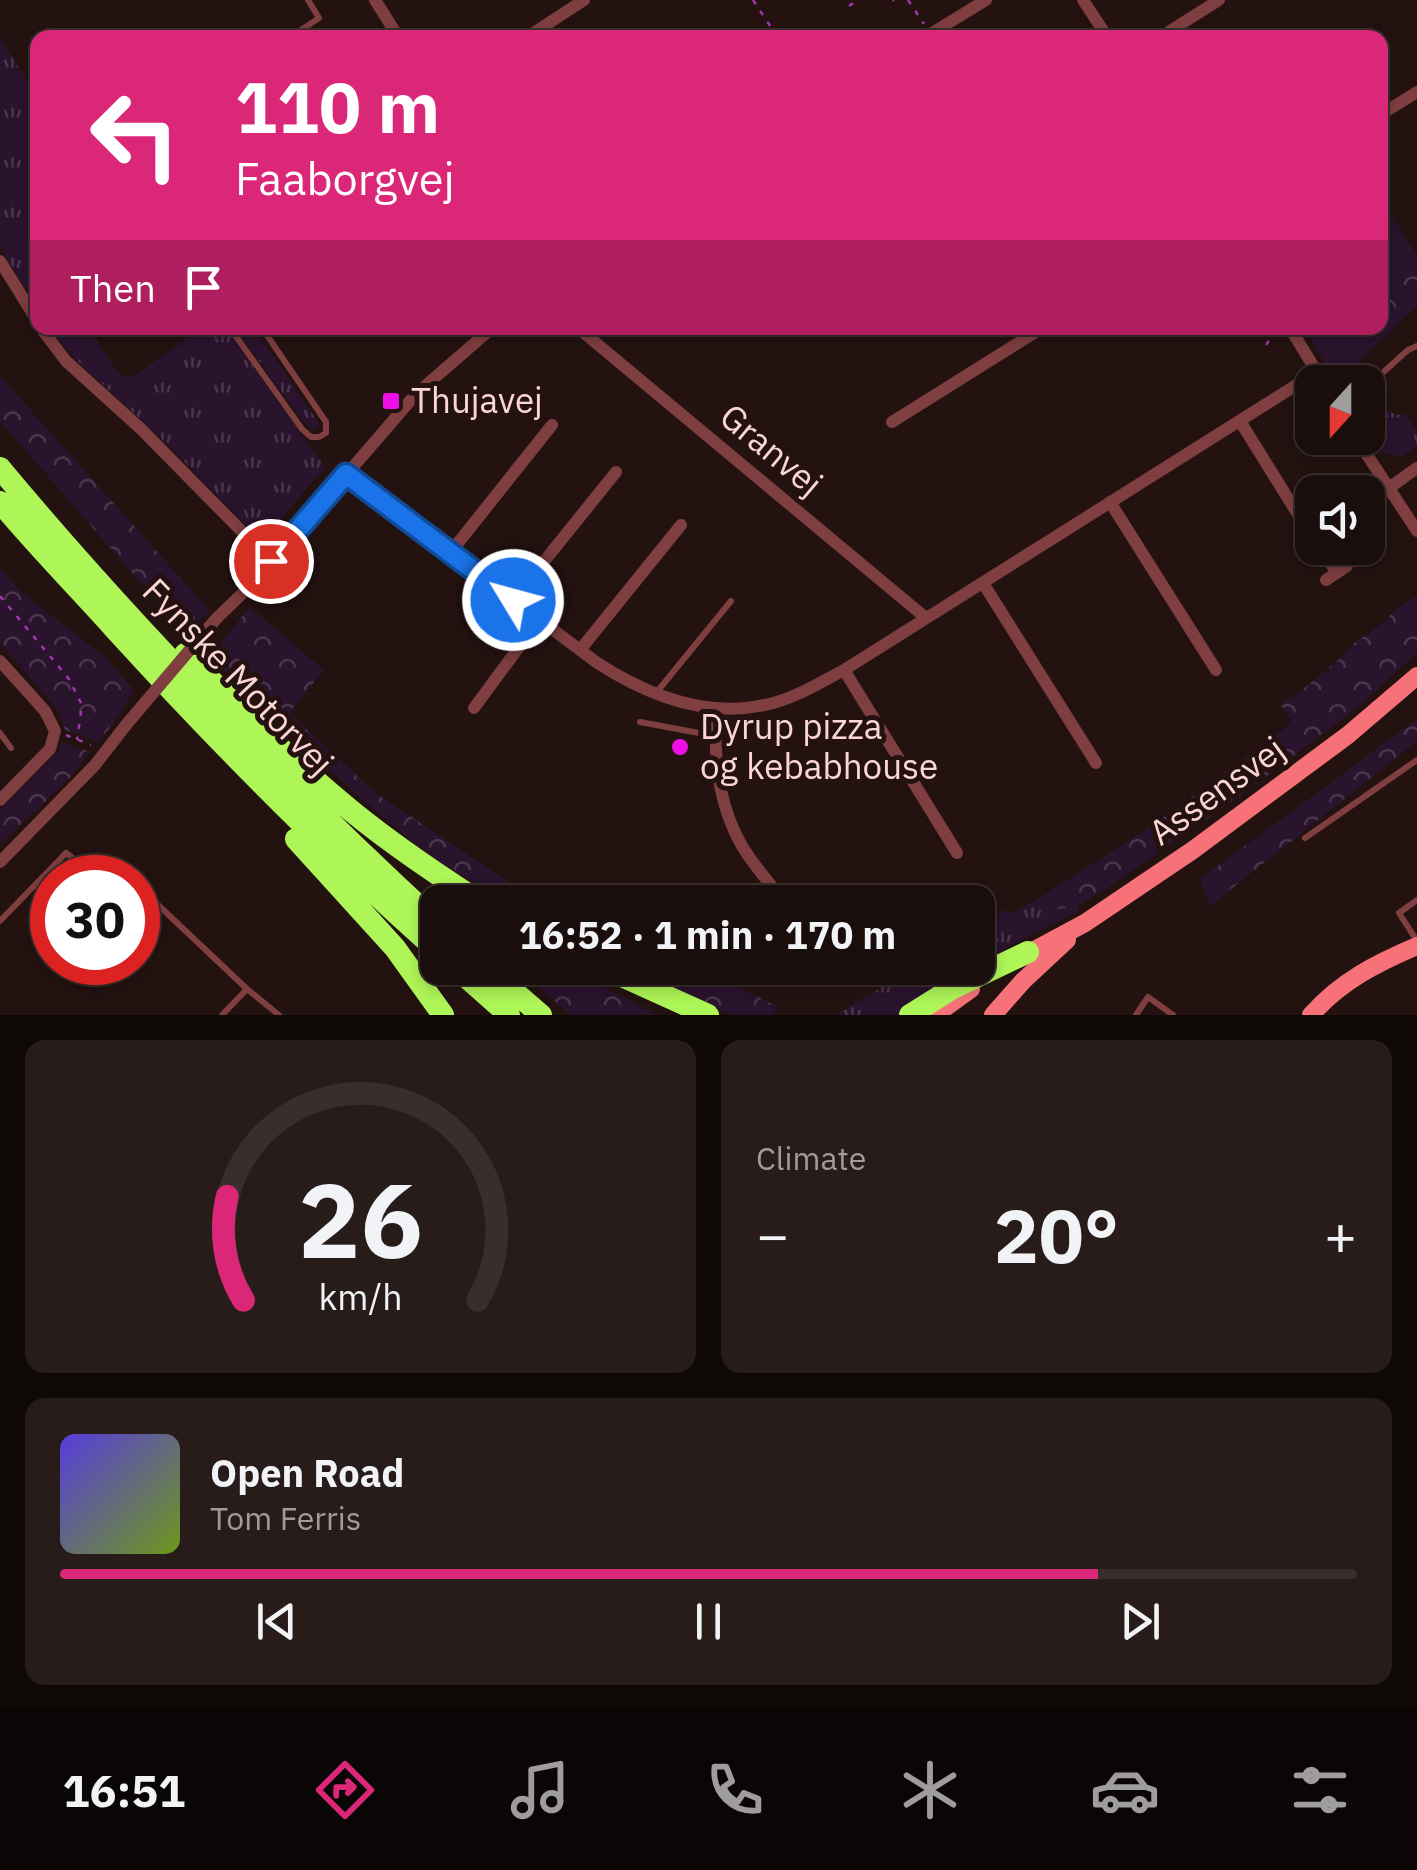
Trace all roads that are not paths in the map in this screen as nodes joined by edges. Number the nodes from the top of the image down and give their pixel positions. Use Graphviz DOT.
graph roads {
  1 [pos="308,0"];
  2 [pos="375,0"];
  3 [pos="584,0"];
  4 [pos="978,0"];
  5 [pos="986,0"];
  6 [pos="1085,0"];
  7 [pos="1219,0"];
  8 [pos="949,22"];
  9 [pos="301,30"];
  10 [pos="394,30"];
  11 [pos="538,30"];
  12 [pos="936,30"];
  13 [pos="1103,30"];
  14 [pos="1172,30"];
  15 [pos="1417,92"];
  16 [pos="1388,110"];
  17 [pos="0,261"];
  18 [pos="30,310"];
  19 [pos="46,335"];
  20 [pos="235,335"];
  21 [pos="267,335"];
  22 [pos="484,335"];
  23 [pos="586,335"];
  24 [pos="1031,335"];
  25 [pos="1294,335"];
  26 [pos="1417,346"];
  27 [pos="1313,365"];
  28 [pos="1385,371"];
  29 [pos="1295,391"];
  30 [pos="1240,421"];
  31 [pos="892,422"];
  32 [pos="552,425"];
  33 [pos="1367,455"];
  34 [pos="1417,468"];
  35 [pos="616,472"];
  36 [pos="346,474"];
  37 [pos="5,485"];
  38 [pos="1388,488"];
  39 [pos="1110,502"];
  40 [pos="1295,510"];
  41 [pos="681,525"];
  42 [pos="1417,531"];
  43 [pos="450,552"];
  44 [pos="271,561"];
  45 [pos="1332,565"];
  46 [pos="1337,573"];
  47 [pos="982,582"];
  48 [pos="513,600"];
  49 [pos="732,600"];
  50 [pos="926,618"];
  51 [pos="540,620"];
  52 [pos="580,650"];
  53 [pos="0,661"];
  54 [pos="844,670"];
  55 [pos="1216,670"];
  56 [pos="1417,676"];
  57 [pos="1417,691"];
  58 [pos="654,695"];
  59 [pos="182,703"];
  60 [pos="1382,707"];
  61 [pos="474,708"];
  62 [pos="718,708"];
  63 [pos="640,722"];
  64 [pos="0,732"];
  65 [pos="716,736"];
  66 [pos="11,748"];
  67 [pos="1417,760"];
  68 [pos="1096,763"];
  69 [pos="0,800"];
  70 [pos="1306,838"];
  71 [pos="957,854"];
  72 [pos="0,862"];
  73 [pos="454,885"];
  74 [pos="772,885"];
  75 [pos="30,890"];
  76 [pos="1417,900"];
  77 [pos="160,907"];
  78 [pos="420,907"];
  79 [pos="0,920"];
  80 [pos="1085,922"];
  81 [pos="420,935"];
  82 [pos="1415,937"];
  83 [pos="1028,952"];
  84 [pos="475,985"];
  85 [pos="506,985"];
  86 [pos="633,985"];
  87 [pos="639,985"];
  88 [pos="247,990"];
  89 [pos="222,1015"];
  90 [pos="279,1015"];
  91 [pos="443,1015"];
  92 [pos="509,1015"];
  93 [pos="541,1015"];
  94 [pos="691,1015"];
  95 [pos="708,1015"];
  96 [pos="910,1015"];
  97 [pos="935,1015"];
  98 [pos="993,1015"];
  99 [pos="1136,1015"];
  100 [pos="1174,1015"];
  101 [pos="1312,1015"];
  1 -- 9 [label="lane"];
  2 -- 10 [label="street"];
  3 -- 11 [label="street"];
  4 -- 8 [label="street"];
  5 -- 8 [label="street"];
  6 -- 13 [label="street"];
  7 -- 14 [label="street"];
  8 -- 12 [label="street"];
  15 -- 16 [label="street"];
  17 -- 18 [label="street"];
  19 -- 44 [label="street"];
  20 -- 21 [label="lane"];
  22 -- 36 [label="street"];
  23 -- 50 [label="street, Granvej"];
  24 -- 31 [label="street"];
  25 -- 27 [label="street"];
  26 -- 28 [label="lane"];
  29 -- 30 [label="street"];
  30 -- 39 [label="street"];
  30 -- 40 [label="street"];
  32 -- 43 [label="street"];
  33 -- 38 [label="street"];
  34 -- 38 [label="street"];
  35 -- 48 [label="street"];
  36 -- 43 [label="street"];
  36 -- 44 [label="street"];
  37 -- 59 [label="highway, Fynske Motorvej"];
  37 -- 73 [label="highway"];
  37 -- 78 [label="highway, Fynske Motorvej"];
  38 -- 42 [label="street"];
  39 -- 47 [label="street"];
  39 -- 55 [label="street"];
  41 -- 52 [label="street"];
  43 -- 48 [label="street"];
  44 -- 72 [label="street, bridge"];
  45 -- 46 [label="street"];
  47 -- 50 [label="street"];
  47 -- 68 [label="street"];
  48 -- 51 [label="street"];
  49 -- 58 [label="lane"];
  50 -- 54 [label="street"];
  51 -- 52 [label="street"];
  51 -- 61 [label="street"];
  52 -- 58 [label="street"];
  53 -- 69 [label="street"];
  54 -- 62 [label="street"];
  54 -- 71 [label="street"];
  56 -- 60 [label="main road, Assensvej"];
  57 -- 60 [label="main road, Assensvej"];
  58 -- 62 [label="street"];
  59 -- 81 [label="highway, Fynske Motorvej"];
  59 -- 91 [label="highway"];
  60 -- 80 [label="main road, Assensvej"];
  62 -- 65 [label="street"];
  63 -- 65 [label="lane"];
  64 -- 66 [label="lane"];
  65 -- 74 [label="street"];
  67 -- 70 [label="lane"];
  75 -- 79 [label="lane"];
  76 -- 82 [label="lane"];
  77 -- 88 [label="lane"];
  80 -- 83 [label="main road, Assensvej"];
  80 -- 98 [label="main road, Assensvej"];
  82 -- 101 [label="main road"];
  83 -- 96 [label="highway"];
  83 -- 97 [label="main road, Assensvej"];
  84 -- 92 [label="highway"];
  85 -- 93 [label="highway"];
  86 -- 94 [label="highway"];
  87 -- 95 [label="highway"];
  88 -- 89 [label="lane"];
  88 -- 90 [label="lane"];
  99 -- 100 [label="lane"];
}
